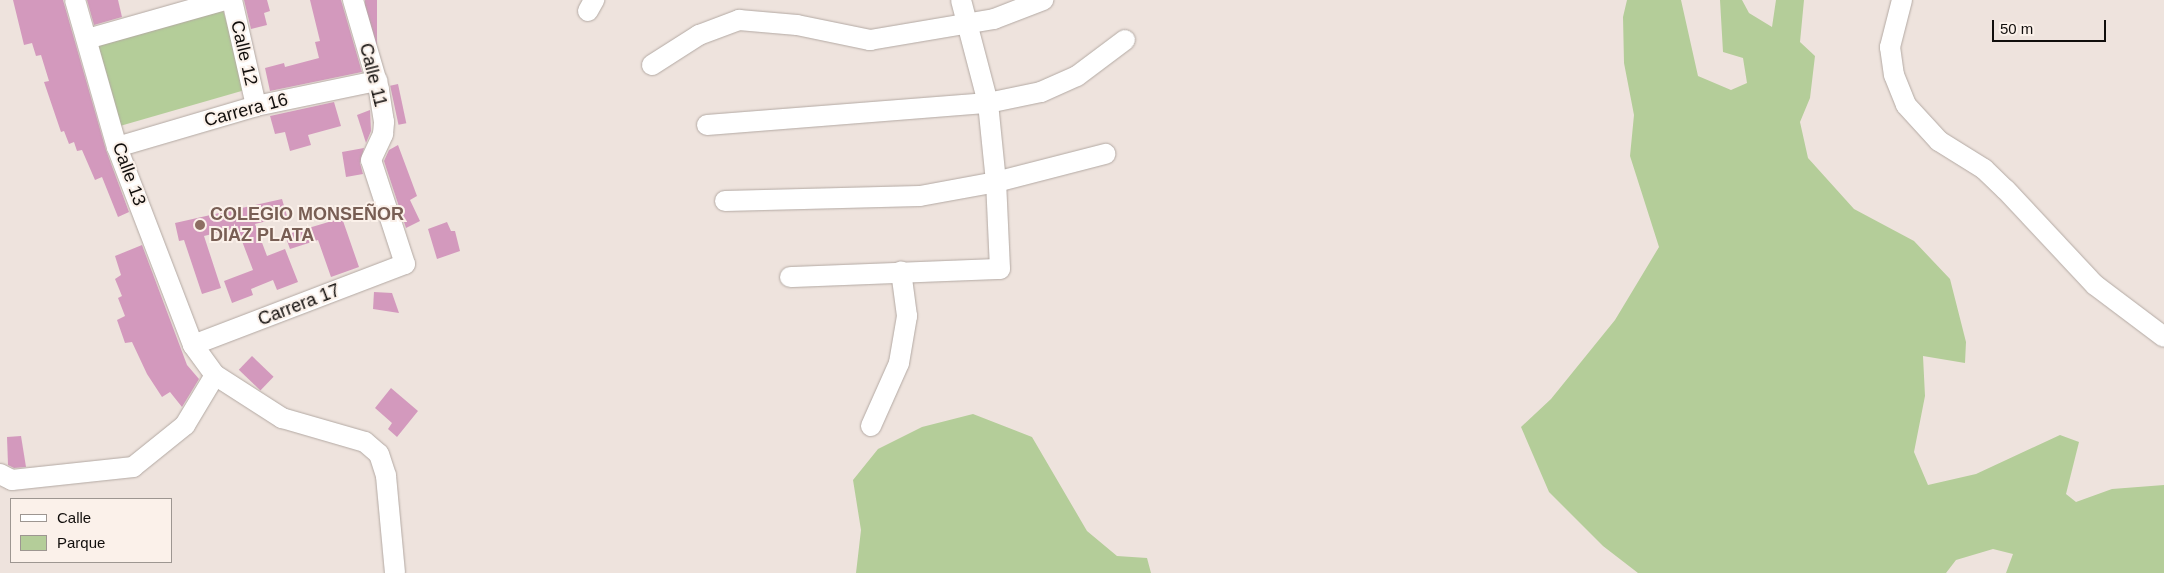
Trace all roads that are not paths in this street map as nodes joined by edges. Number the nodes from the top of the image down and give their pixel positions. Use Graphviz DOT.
graph roads {
  1 [pos="75,0"];
  2 [pos="225,0"];
  3 [pos="232,0"];
  4 [pos="353,0"];
  5 [pos="961,0"];
  6 [pos="1043,0"];
  7 [pos="1902,0"];
  8 [pos="969,24"];
  9 [pos="87,39"];
  10 [pos="1125,40"];
  11 [pos="652,65"];
  12 [pos="377,81"];
  13 [pos="988,103"];
  14 [pos="256,106"];
  15 [pos="707,124"];
  16 [pos="118,147"];
  17 [pos="1105,154"];
  18 [pos="996,182"];
  19 [pos="725,201"];
  20 [pos="405,264"];
  21 [pos="901,270"];
  22 [pos="790,277"];
  23 [pos="2164,337"];
  24 [pos="193,345"];
  25 [pos="215,375"];
  26 [pos="871,426"];
  27 [pos="0,474"];
  28 [pos="395,573"];
  1 -- 9 [label="street, Calle 13"];
  2 -- 9 [label="street"];
  3 -- 14 [label="street, Calle 12"];
  4 -- 12 [label="street, Calle 11"];
  5 -- 8 [label="street"];
  6 -- 8 [label="street"];
  7 -- 23 [label="street"];
  8 -- 11 [label="street"];
  8 -- 13 [label="street"];
  9 -- 16 [label="street, Calle 13"];
  10 -- 13 [label="street"];
  12 -- 14 [label="street, Carrera 16"];
  12 -- 20 [label="street, Calle 11"];
  13 -- 15 [label="street"];
  13 -- 18 [label="street"];
  14 -- 16 [label="street, Carrera 16"];
  16 -- 24 [label="street, Calle 13"];
  17 -- 18 [label="street"];
  18 -- 19 [label="street"];
  18 -- 21 [label="street"];
  20 -- 24 [label="street, Carrera 17"];
  21 -- 22 [label="street"];
  21 -- 26 [label="street"];
  24 -- 25 [label="street, Calle 13"];
  25 -- 27 [label="street"];
  25 -- 28 [label="street"];
}
